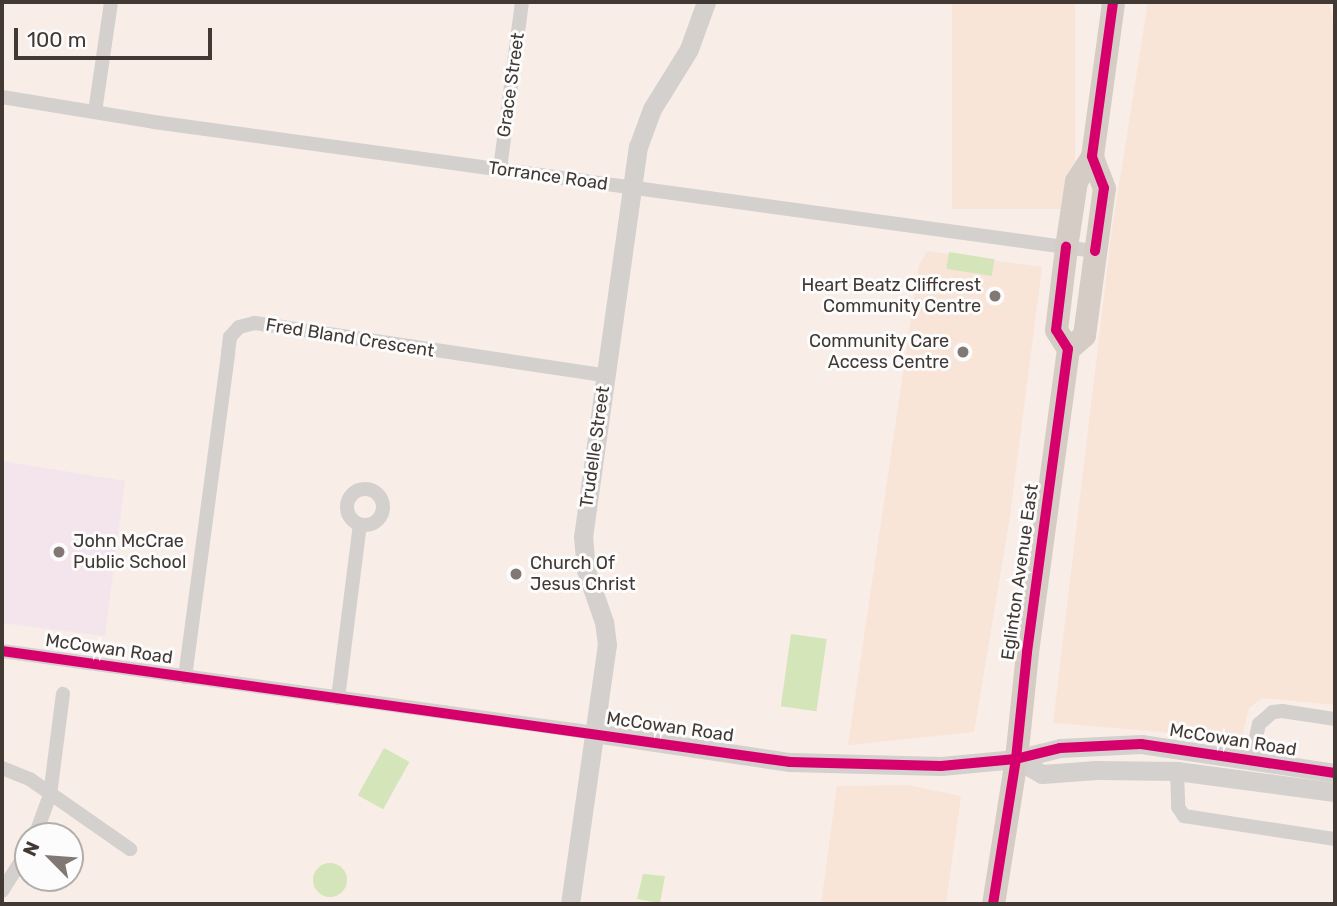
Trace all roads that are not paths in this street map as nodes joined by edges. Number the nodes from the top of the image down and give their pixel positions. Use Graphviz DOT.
graph roads {
  1 [pos="111,2"];
  2 [pos="522,2"];
  3 [pos="706,2"];
  4 [pos="1113,2"];
  5 [pos="2,97"];
  6 [pos="95,113"];
  7 [pos="1093,156"];
  8 [pos="500,169"];
  9 [pos="633,187"];
  10 [pos="1066,247"];
  11 [pos="1095,251"];
  12 [pos="1068,349"];
  13 [pos="606,375"];
  14 [pos="360,524"];
  15 [pos="2,651"];
  16 [pos="185,677"];
  17 [pos="63,694"];
  18 [pos="338,698"];
  19 [pos="1335,719"];
  20 [pos="595,733"];
  21 [pos="1016,759"];
  22 [pos="1251,761"];
  23 [pos="2,768"];
  24 [pos="1177,771"];
  25 [pos="1335,773"];
  26 [pos="1335,792"];
  27 [pos="50,795"];
  28 [pos="40,822"];
  29 [pos="1335,839"];
  30 [pos="130,849"];
  31 [pos="14,872"];
  32 [pos="2,891"];
  33 [pos="570,904"];
  34 [pos="993,904"];
  1 -- 6 [label="street"];
  2 -- 8 [label="street, Grace Street"];
  3 -- 9 [label="street, Trudelle Street"];
  4 -- 7 [label="main road, Eglinton Avenue East"];
  5 -- 6 [label="street, Torrance Road"];
  6 -- 8 [label="street, Torrance Road"];
  7 -- 10 [label="main road, Eglinton Avenue East"];
  7 -- 11 [label="main road, Eglinton Avenue East"];
  8 -- 9 [label="street, Torrance Road"];
  9 -- 10 [label="street, Torrance Road"];
  9 -- 13 [label="street, Trudelle Street"];
  10 -- 11 [label="street, Torrance Road"];
  10 -- 12 [label="main road, Eglinton Avenue East"];
  11 -- 12 [label="main road, Eglinton Avenue East"];
  12 -- 21 [label="main road, Eglinton Avenue East"];
  13 -- 16 [label="street, Fred Bland Crescent"];
  13 -- 20 [label="street, Trudelle Street"];
  14 -- 18 [label="street"];
  15 -- 16 [label="street, McCowan Road"];
  16 -- 18 [label="street, McCowan Road"];
  17 -- 27 [label="street"];
  18 -- 20 [label="street, McCowan Road"];
  19 -- 22 [label="street"];
  20 -- 21 [label="street, McCowan Road"];
  20 -- 33 [label="street, Trudelle Street"];
  21 -- 22 [label="street, McCowan Road"];
  21 -- 24 [label="street, McCowan Road"];
  21 -- 34 [label="main road, Eglinton Avenue East"];
  22 -- 25 [label="street, McCowan Road"];
  23 -- 27 [label="street"];
  24 -- 26 [label="street, McCowan Road"];
  24 -- 29 [label="street"];
  27 -- 28 [label="street"];
  27 -- 30 [label="street"];
  31 -- 32 [label="street"];
}
